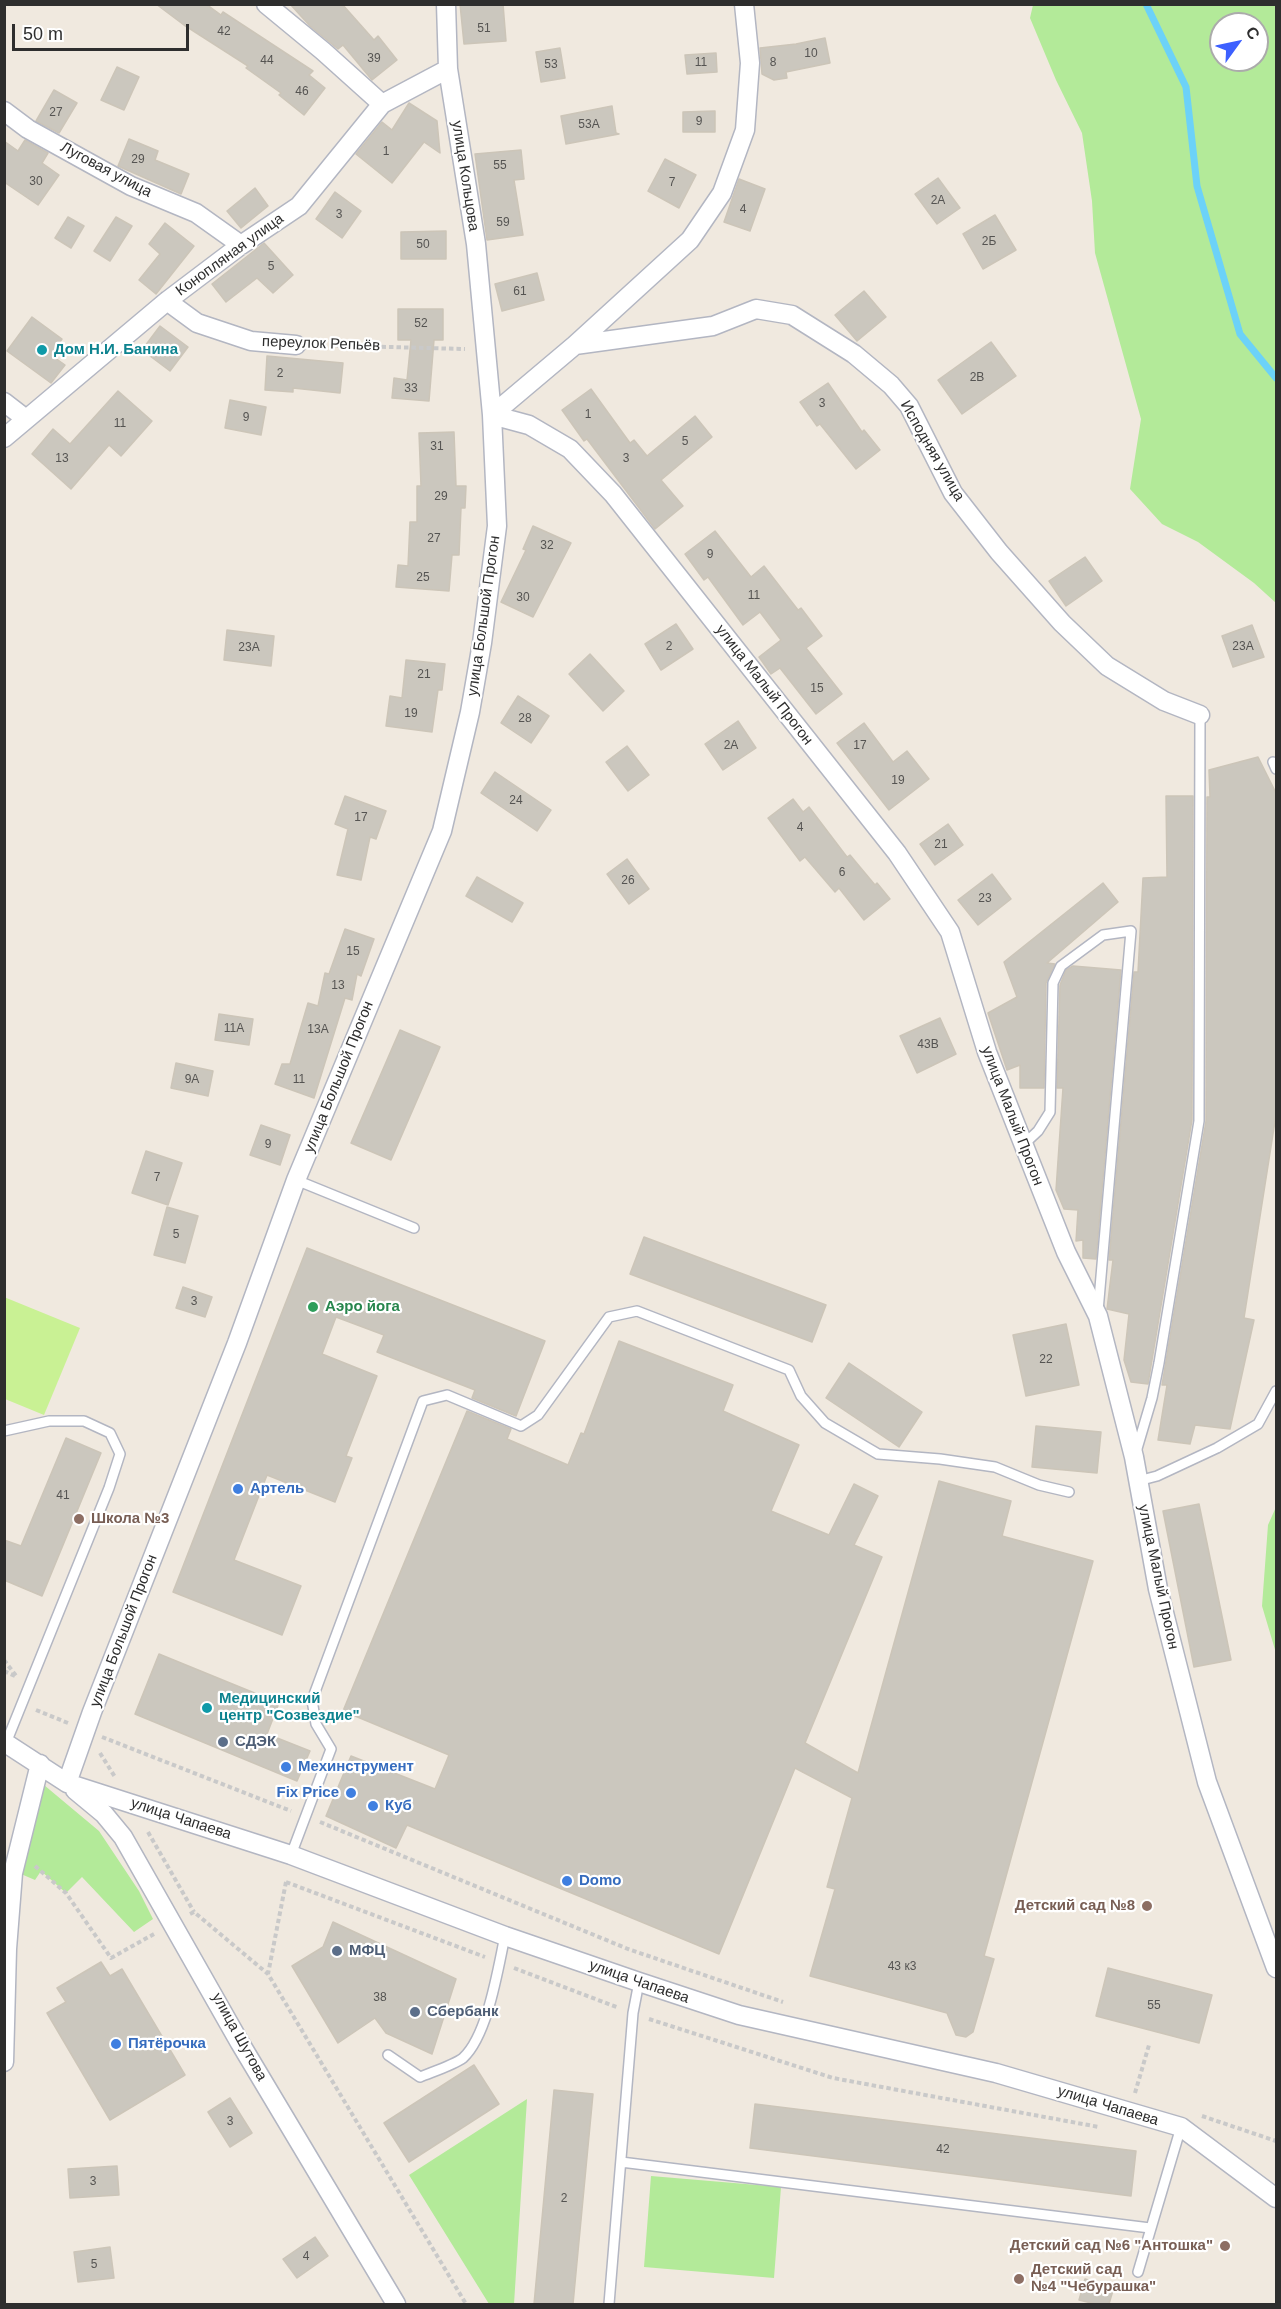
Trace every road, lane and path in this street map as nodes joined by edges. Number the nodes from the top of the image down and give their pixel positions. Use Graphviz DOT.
graph roads {
  1 [pos="266,4"];
  2 [pos="446,4"];
  3 [pos="744,4"];
  4 [pos="448,69"];
  5 [pos="382,104"];
  6 [pos="4,111"];
  7 [pos="241,245"];
  8 [pos="167,301"];
  9 [pos="296,345"];
  10 [pos="575,345"];
  11 [pos="484,347"];
  12 [pos="4,402"];
  13 [pos="492,415"];
  14 [pos="26,418"];
  15 [pos="4,438"];
  16 [pos="1200,716"];
  17 [pos="1023,1145"];
  18 [pos="296,1180"];
  19 [pos="414,1228"];
  20 [pos="1098,1316"];
  21 [pos="1276,1391"];
  22 [pos="4,1431"];
  23 [pos="1134,1457"];
  24 [pos="1138,1481"];
  25 [pos="1069,1492"];
  26 [pos="4,1671"];
  27 [pos="16,1677"];
  28 [pos="22,1704"];
  29 [pos="86,1730"];
  30 [pos="5,1743"];
  31 [pos="40,1764"];
  32 [pos="67,1783"];
  33 [pos="306,1816"];
  34 [pos="18,1852"];
  35 [pos="291,1855"];
  36 [pos="66,1893"];
  37 [pos="505,1936"];
  38 [pos="6,1965"];
  39 [pos="1276,1968"];
  40 [pos="639,1982"];
  41 [pos="789,2004"];
  42 [pos="1149,2045"];
  43 [pos="388,2055"];
  44 [pos="4,2062"];
  45 [pos="1124,2089"];
  46 [pos="1135,2093"];
  47 [pos="1130,2112"];
  48 [pos="1181,2127"];
  49 [pos="621,2162"];
  50 [pos="1276,2198"];
  51 [pos="1150,2228"];
  52 [pos="1138,2272"];
  53 [pos="396,2304"];
  54 [pos="466,2304"];
  55 [pos="609,2304"];
  1 -- 5 [label="street"];
  2 -- 4 [label="street, улица Кольцова"];
  3 -- 10 [label="street"];
  4 -- 5 [label="street, Конопляная улица"];
  4 -- 11 [label="street, улица Кольцова"];
  5 -- 7 [label="street, Конопляная улица"];
  6 -- 7 [label="street, Луговая улица"];
  7 -- 8 [label="street, Конопляная улица"];
  8 -- 9 [label="street, переулок Репьёв"];
  8 -- 14 [label="street, Конопляная улица"];
  9 -- 11 [label="path, переулок Репьёв"];
  10 -- 13 [label="street"];
  10 -- 16 [label="street, Исподняя улица"];
  11 -- 13 [label="street, улица Большой Прогон"];
  12 -- 14 [label="street"];
  13 -- 17 [label="street, улица Малый Прогон"];
  13 -- 18 [label="street, улица Большой Прогон"];
  14 -- 15 [label="street, Конопляная улица"];
  16 -- 23 [label="lane"];
  17 -- 20 [label="street, улица Малый Прогон"];
  17 -- 20 [label="lane"];
  18 -- 19 [label="lane"];
  18 -- 29 [label="street, улица Большой Прогон"];
  20 -- 23 [label="street, улица Малый Прогон"];
  21 -- 24 [label="lane"];
  22 -- 28 [label="lane"];
  23 -- 24 [label="street, улица Малый Прогон"];
  24 -- 39 [label="street, улица Малый Прогон"];
  25 -- 33 [label="lane"];
  26 -- 27 [label="path"];
  28 -- 29 [label="path"];
  28 -- 30 [label="lane"];
  29 -- 32 [label="street, улица Большой Прогон"];
  29 -- 33 [label="path"];
  30 -- 31 [label="street, улица Чапаева"];
  31 -- 32 [label="street, улица Чапаева"];
  31 -- 34 [label="street"];
  32 -- 35 [label="street, улица Чапаева"];
  32 -- 53 [label="street, улица Шутова"];
  33 -- 35 [label="lane"];
  33 -- 41 [label="path"];
  34 -- 36 [label="path"];
  34 -- 38 [label="street"];
  35 -- 37 [label="street, улица Чапаева"];
  35 -- 54 [label="path"];
  37 -- 40 [label="street, улица Чапаева"];
  37 -- 43 [label="lane"];
  38 -- 44 [label="street"];
  40 -- 47 [label="street, улица Чапаева"];
  40 -- 49 [label="lane"];
  42 -- 46 [label="path"];
  45 -- 46 [label="path"];
  46 -- 47 [label="path"];
  47 -- 48 [label="street, улица Чапаева"];
  48 -- 50 [label="street, улица Чапаева"];
  48 -- 51 [label="lane"];
  49 -- 51 [label="lane"];
  49 -- 55 [label="lane"];
  51 -- 52 [label="lane"];
}
